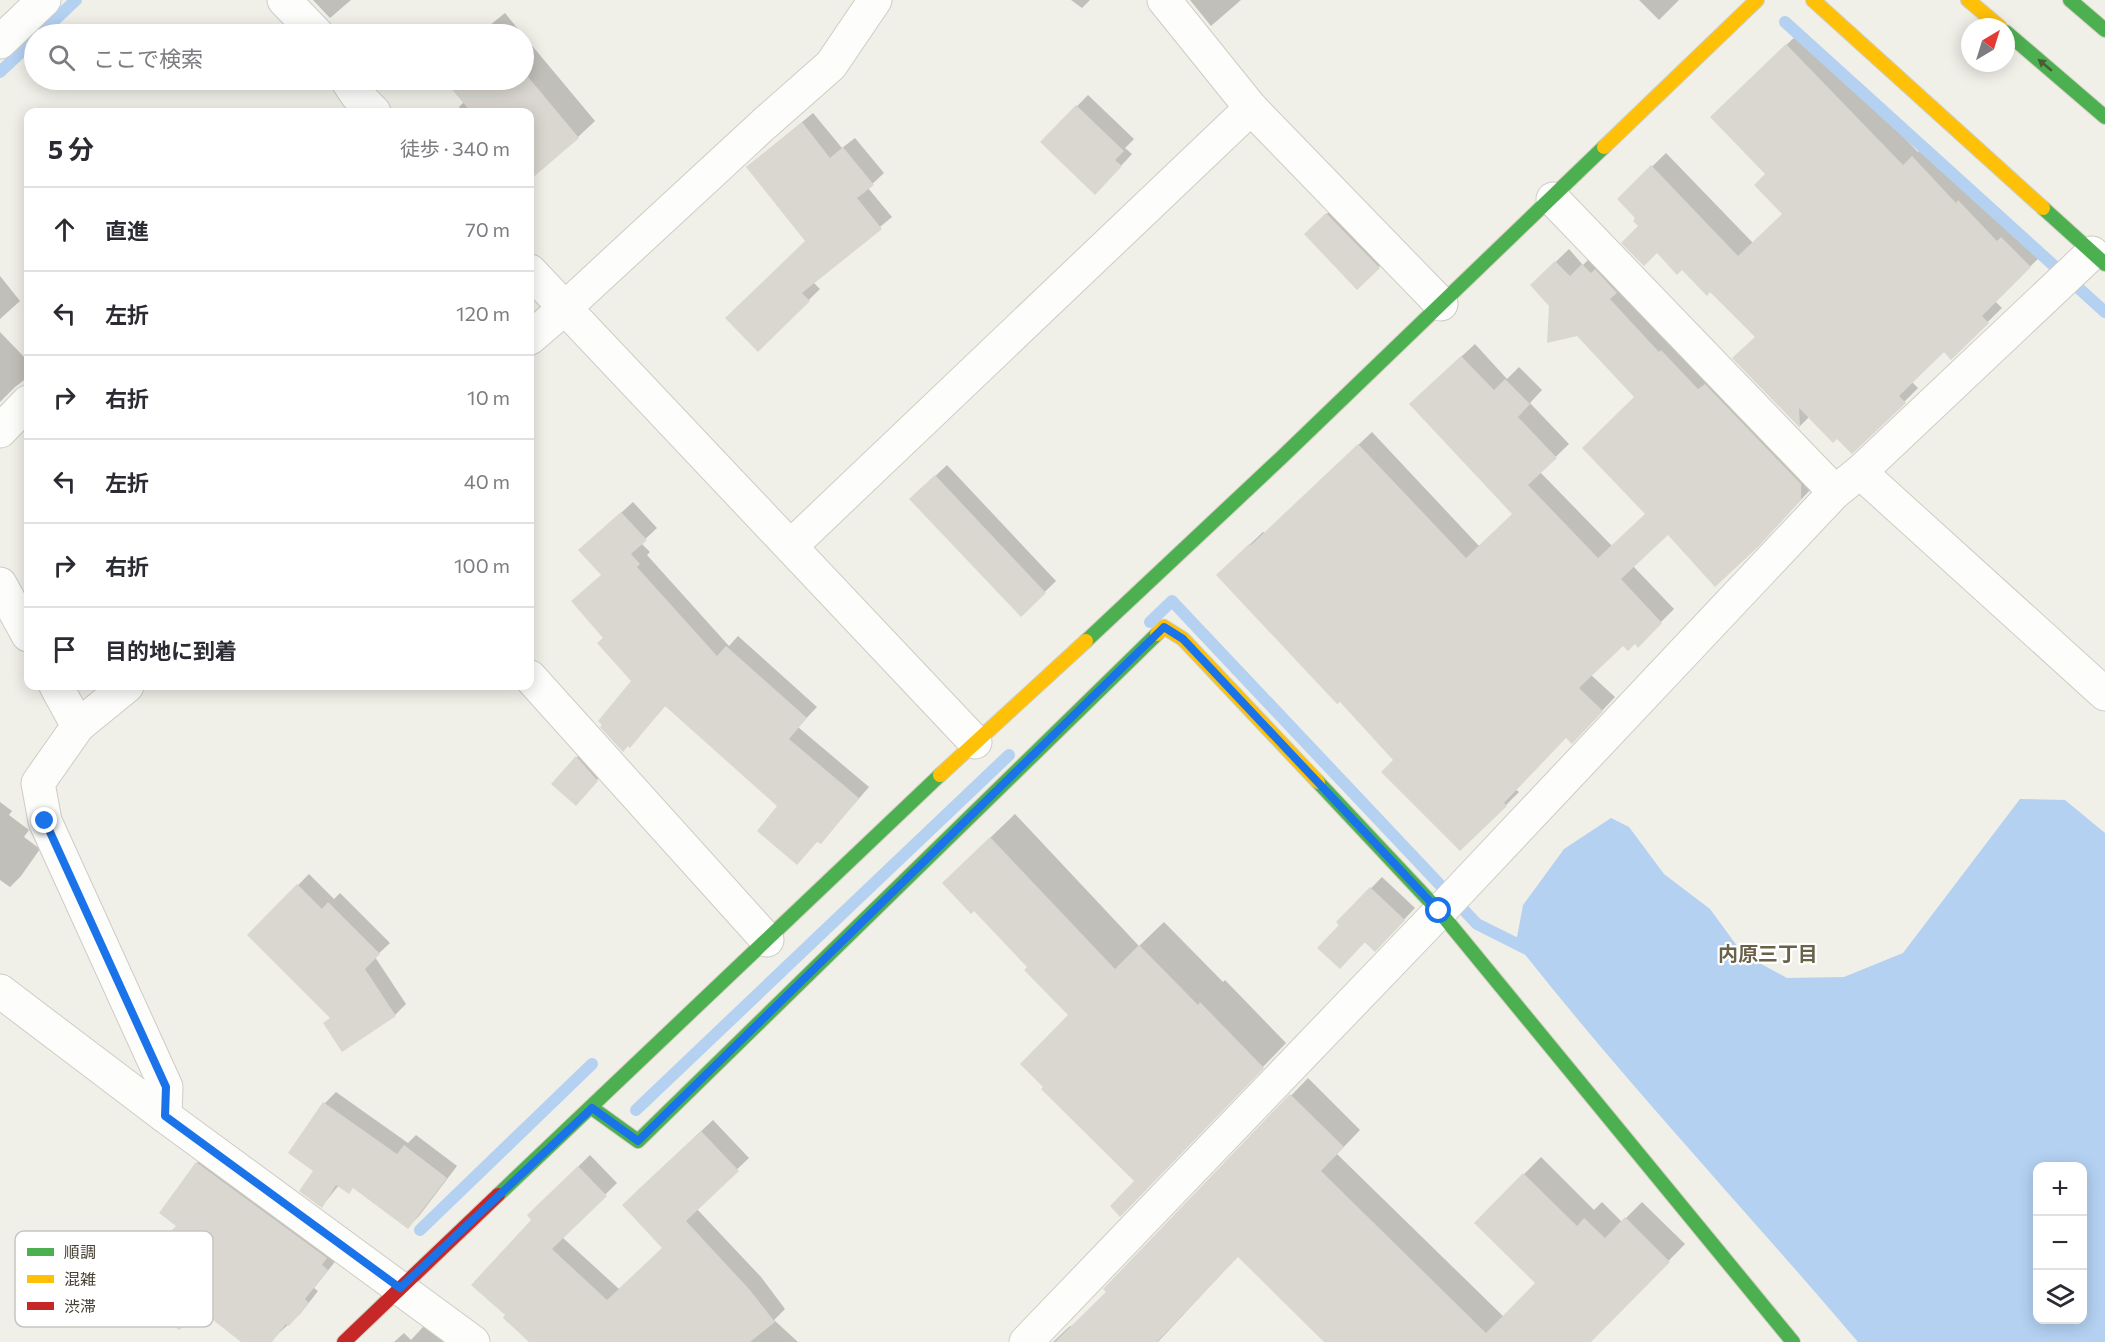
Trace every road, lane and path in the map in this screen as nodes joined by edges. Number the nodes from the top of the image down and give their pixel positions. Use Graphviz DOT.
graph roads {
  1 [pos="44,0"];
  2 [pos="284,0"];
  3 [pos="875,0"];
  4 [pos="1164,0"];
  5 [pos="1757,0"];
  6 [pos="1813,0"];
  7 [pos="1968,0"];
  8 [pos="2070,0"];
  9 [pos="1989,18"];
  10 [pos="307,24"];
  11 [pos="2105,30"];
  12 [pos="2015,40"];
  13 [pos="0,42"];
  14 [pos="2065,82"];
  15 [pos="1251,108"];
  16 [pos="2105,117"];
  17 [pos="2105,125"];
  18 [pos="1553,199"];
  19 [pos="2083,268"];
  20 [pos="534,275"];
  21 [pos="1441,304"];
  22 [pos="565,308"];
  23 [pos="534,335"];
  24 [pos="24,406"];
  25 [pos="0,431"];
  26 [pos="1860,472"];
  27 [pos="1835,492"];
  28 [pos="791,546"];
  29 [pos="0,584"];
  30 [pos="24,628"];
  31 [pos="534,681"];
  32 [pos="58,690"];
  33 [pos="122,690"];
  34 [pos="2105,694"];
  35 [pos="78,726"];
  36 [pos="975,742"];
  37 [pos="1440,910"];
  38 [pos="767,940"];
  39 [pos="0,991"];
  40 [pos="592,1108"];
  41 [pos="165,1116"];
  42 [pos="400,1288"];
  43 [pos="344,1342"];
  44 [pos="473,1342"];
  45 [pos="1026,1342"];
  46 [pos="1793,1342"];
  1 -- 13 [label="street"];
  2 -- 10 [label="street"];
  3 -- 22 [label="street"];
  4 -- 15 [label="street"];
  5 -- 18 [label="main road"];
  6 -- 19 [label="main road"];
  7 -- 9 [label="main road"];
  8 -- 11 [label="main road"];
  14 -- 12 [label="main road, one-way"];
  14 -- 16 [label="main road"];
  14 -- 17 [label="main road"];
  15 -- 21 [label="street"];
  15 -- 28 [label="street"];
  18 -- 21 [label="main road"];
  18 -- 27 [label="street"];
  19 -- 26 [label="street"];
  20 -- 22 [label="street"];
  21 -- 36 [label="main road"];
  22 -- 23 [label="street"];
  22 -- 28 [label="street"];
  24 -- 25 [label="street"];
  26 -- 27 [label="street"];
  26 -- 34 [label="street"];
  27 -- 37 [label="street"];
  28 -- 36 [label="street"];
  29 -- 30 [label="street"];
  31 -- 38 [label="street"];
  32 -- 35 [label="street"];
  33 -- 35 [label="street"];
  35 -- 41 [label="street"];
  36 -- 38 [label="main road"];
  37 -- 40 [label="main road"];
  37 -- 45 [label="street"];
  37 -- 46 [label="main road"];
  38 -- 40 [label="main road"];
  39 -- 41 [label="street"];
  40 -- 42 [label="main road"];
  41 -- 42 [label="street"];
  42 -- 43 [label="main road"];
  42 -- 44 [label="street"];
}
